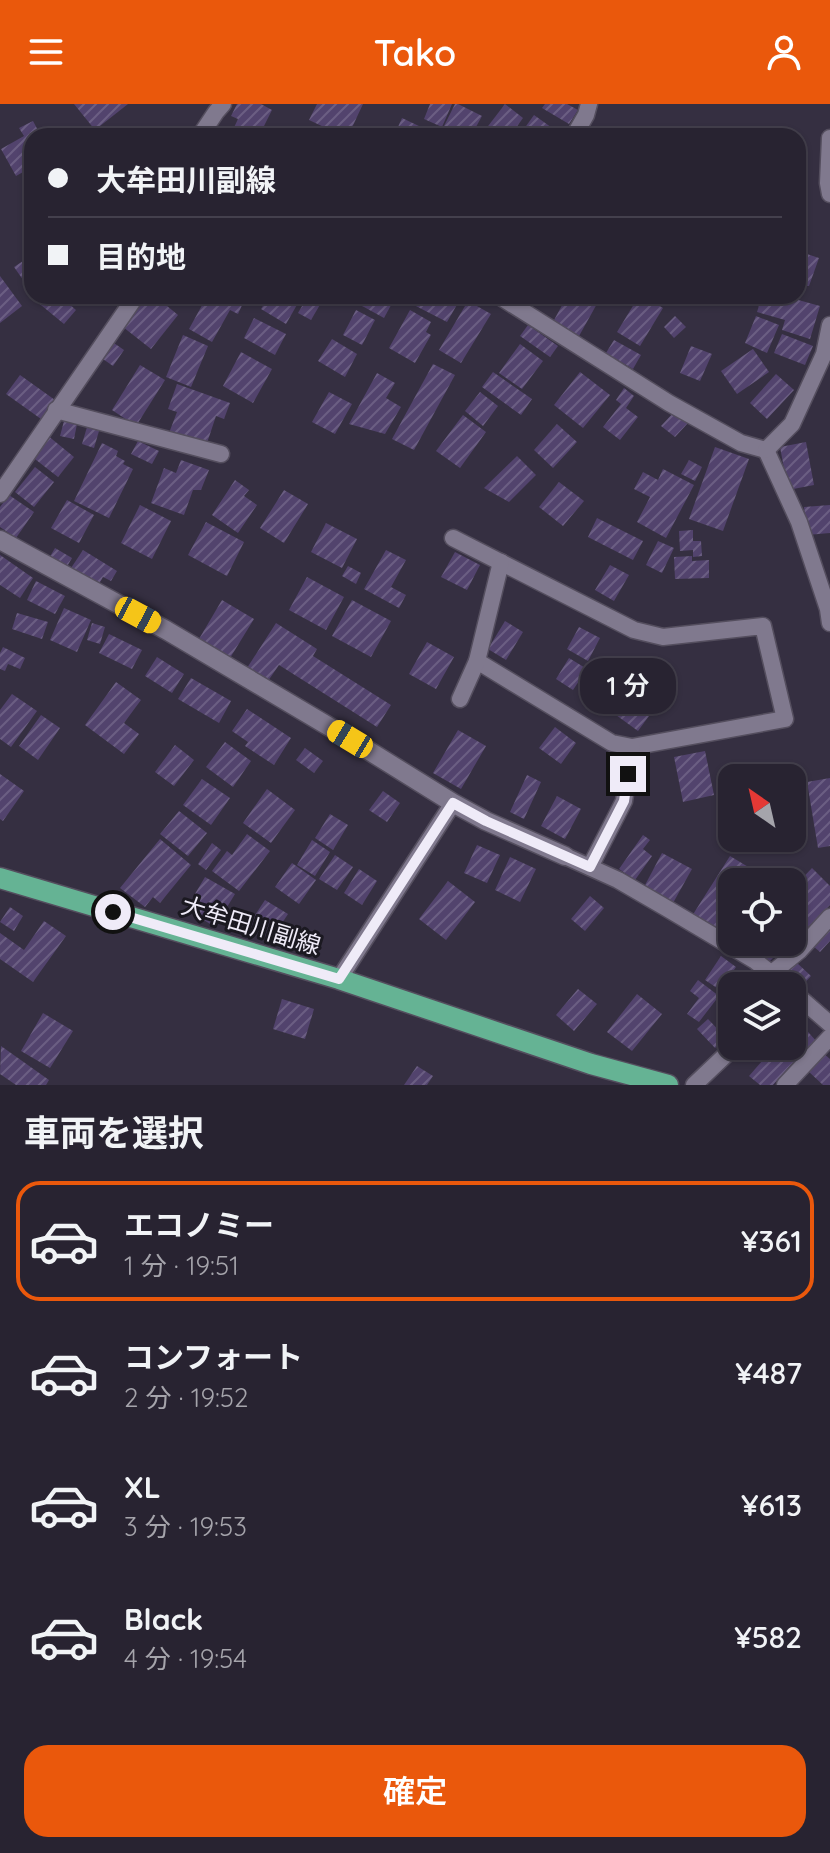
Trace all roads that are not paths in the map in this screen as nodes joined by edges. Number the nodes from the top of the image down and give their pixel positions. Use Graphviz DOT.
graph roads {
  1 [pos="223,104"];
  2 [pos="589,104"];
  3 [pos="205,128"];
  4 [pos="579,128"];
  5 [pos="830,138"];
  6 [pos="830,194"];
  7 [pos="130,304"];
  8 [pos="512,304"];
  9 [pos="830,325"];
  10 [pos="56,410"];
  11 [pos="766,450"];
  12 [pos="221,454"];
  13 [pos="0,494"];
  14 [pos="453,538"];
  15 [pos="0,540"];
  16 [pos="501,562"];
  17 [pos="830,623"];
  18 [pos="477,661"];
  19 [pos="460,699"];
  20 [pos="632,747"];
  21 [pos="453,803"];
  22 [pos="565,856"];
  23 [pos="590,867"];
  24 [pos="0,878"];
  25 [pos="830,917"];
  26 [pos="770,972"];
  27 [pos="773,972"];
  28 [pos="339,979"];
  29 [pos="806,1003"];
  30 [pos="830,1024"];
  31 [pos="830,1037"];
  32 [pos="720,1060"];
  33 [pos="668,1085"];
  34 [pos="694,1085"];
  35 [pos="785,1085"];
  1 -- 3 [label="street"];
  2 -- 4 [label="street"];
  5 -- 6 [label="street"];
  7 -- 10 [label="street"];
  8 -- 11 [label="street"];
  9 -- 11 [label="street"];
  10 -- 12 [label="street"];
  10 -- 13 [label="street"];
  11 -- 17 [label="street"];
  14 -- 16 [label="street"];
  15 -- 21 [label="street"];
  16 -- 18 [label="street"];
  16 -- 20 [label="street"];
  18 -- 19 [label="street"];
  18 -- 20 [label="street"];
  20 -- 23 [label="street"];
  21 -- 22 [label="street"];
  21 -- 28 [label="street"];
  22 -- 23 [label="street"];
  23 -- 26 [label="street"];
  24 -- 28 [label="main road, 大牟田川副線"];
  25 -- 27 [label="street"];
  28 -- 33 [label="main road, 大牟田川副線"];
  29 -- 30 [label="street"];
  31 -- 35 [label="street"];
  32 -- 34 [label="street"];
}
